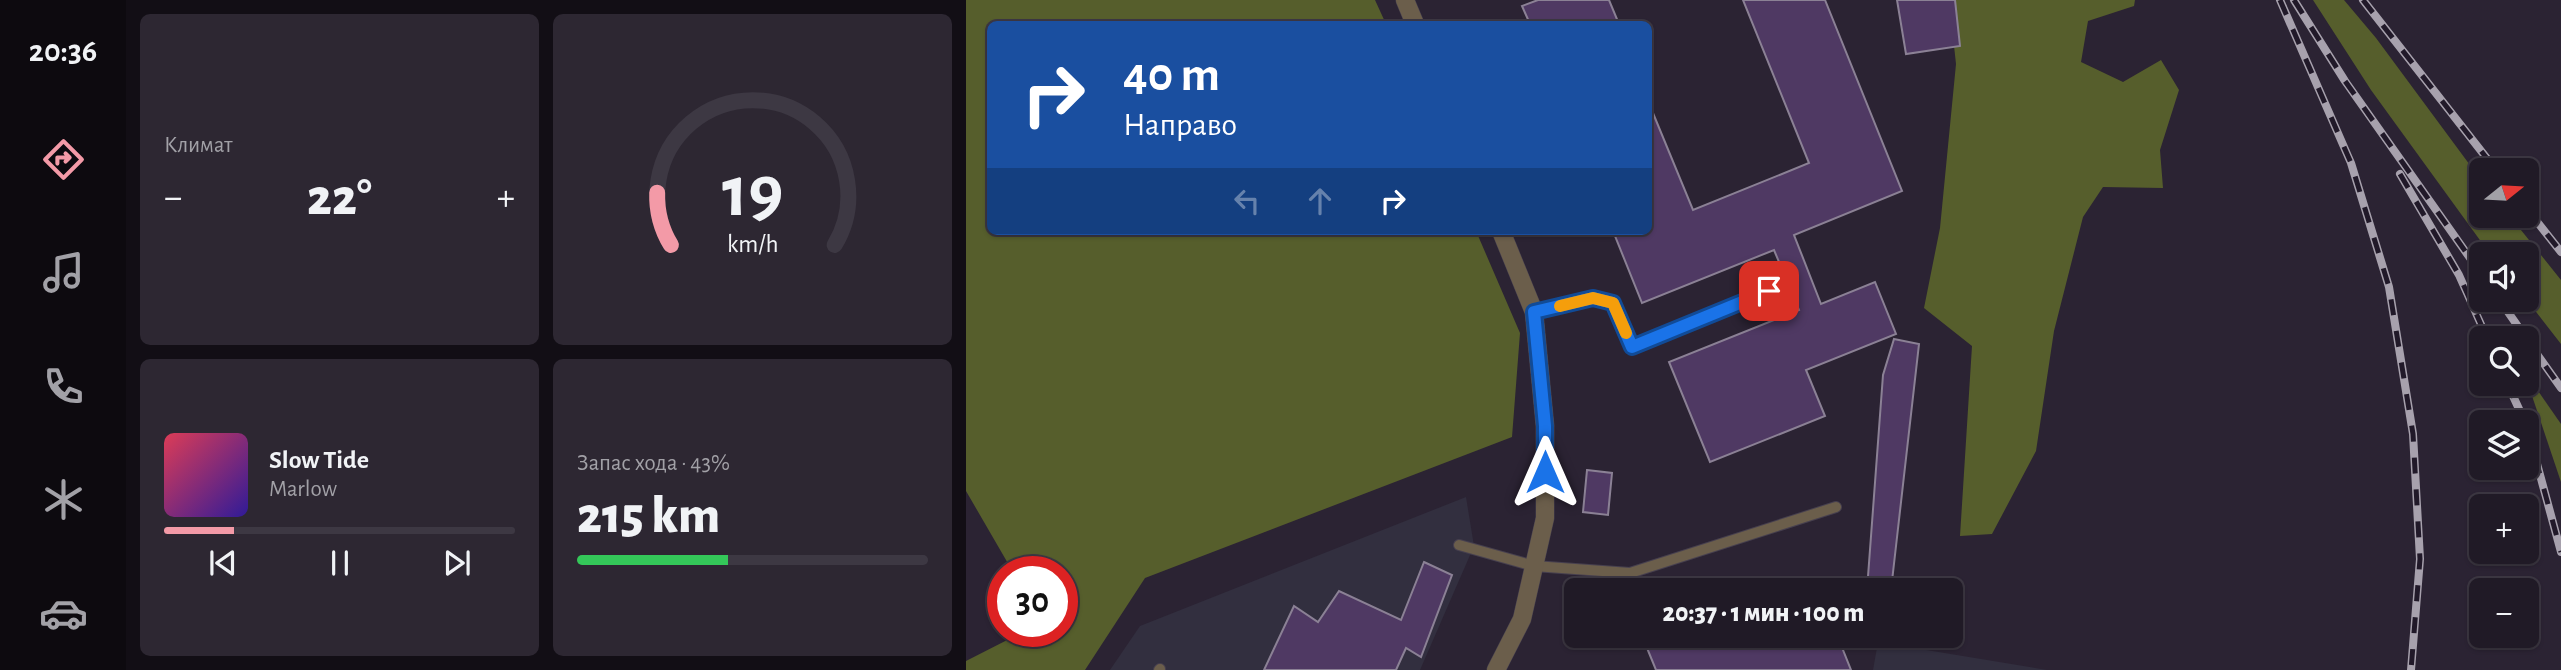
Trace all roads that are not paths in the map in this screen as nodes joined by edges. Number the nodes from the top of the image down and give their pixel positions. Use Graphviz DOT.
graph roads {
  1 [pos="1405,0"];
  2 [pos="1414,21"];
  3 [pos="1503,235"];
  4 [pos="1769,291"];
  5 [pos="1534,312"];
  6 [pos="1836,507"];
  7 [pos="1459,545"];
  8 [pos="1534,566"];
  9 [pos="1496,670"];
  1 -- 2 [label="street"];
  3 -- 5 [label="street"];
  4 -- 5 [label="lane"];
  5 -- 8 [label="street"];
  6 -- 8 [label="lane"];
  7 -- 8 [label="lane"];
  8 -- 9 [label="street"];
}
